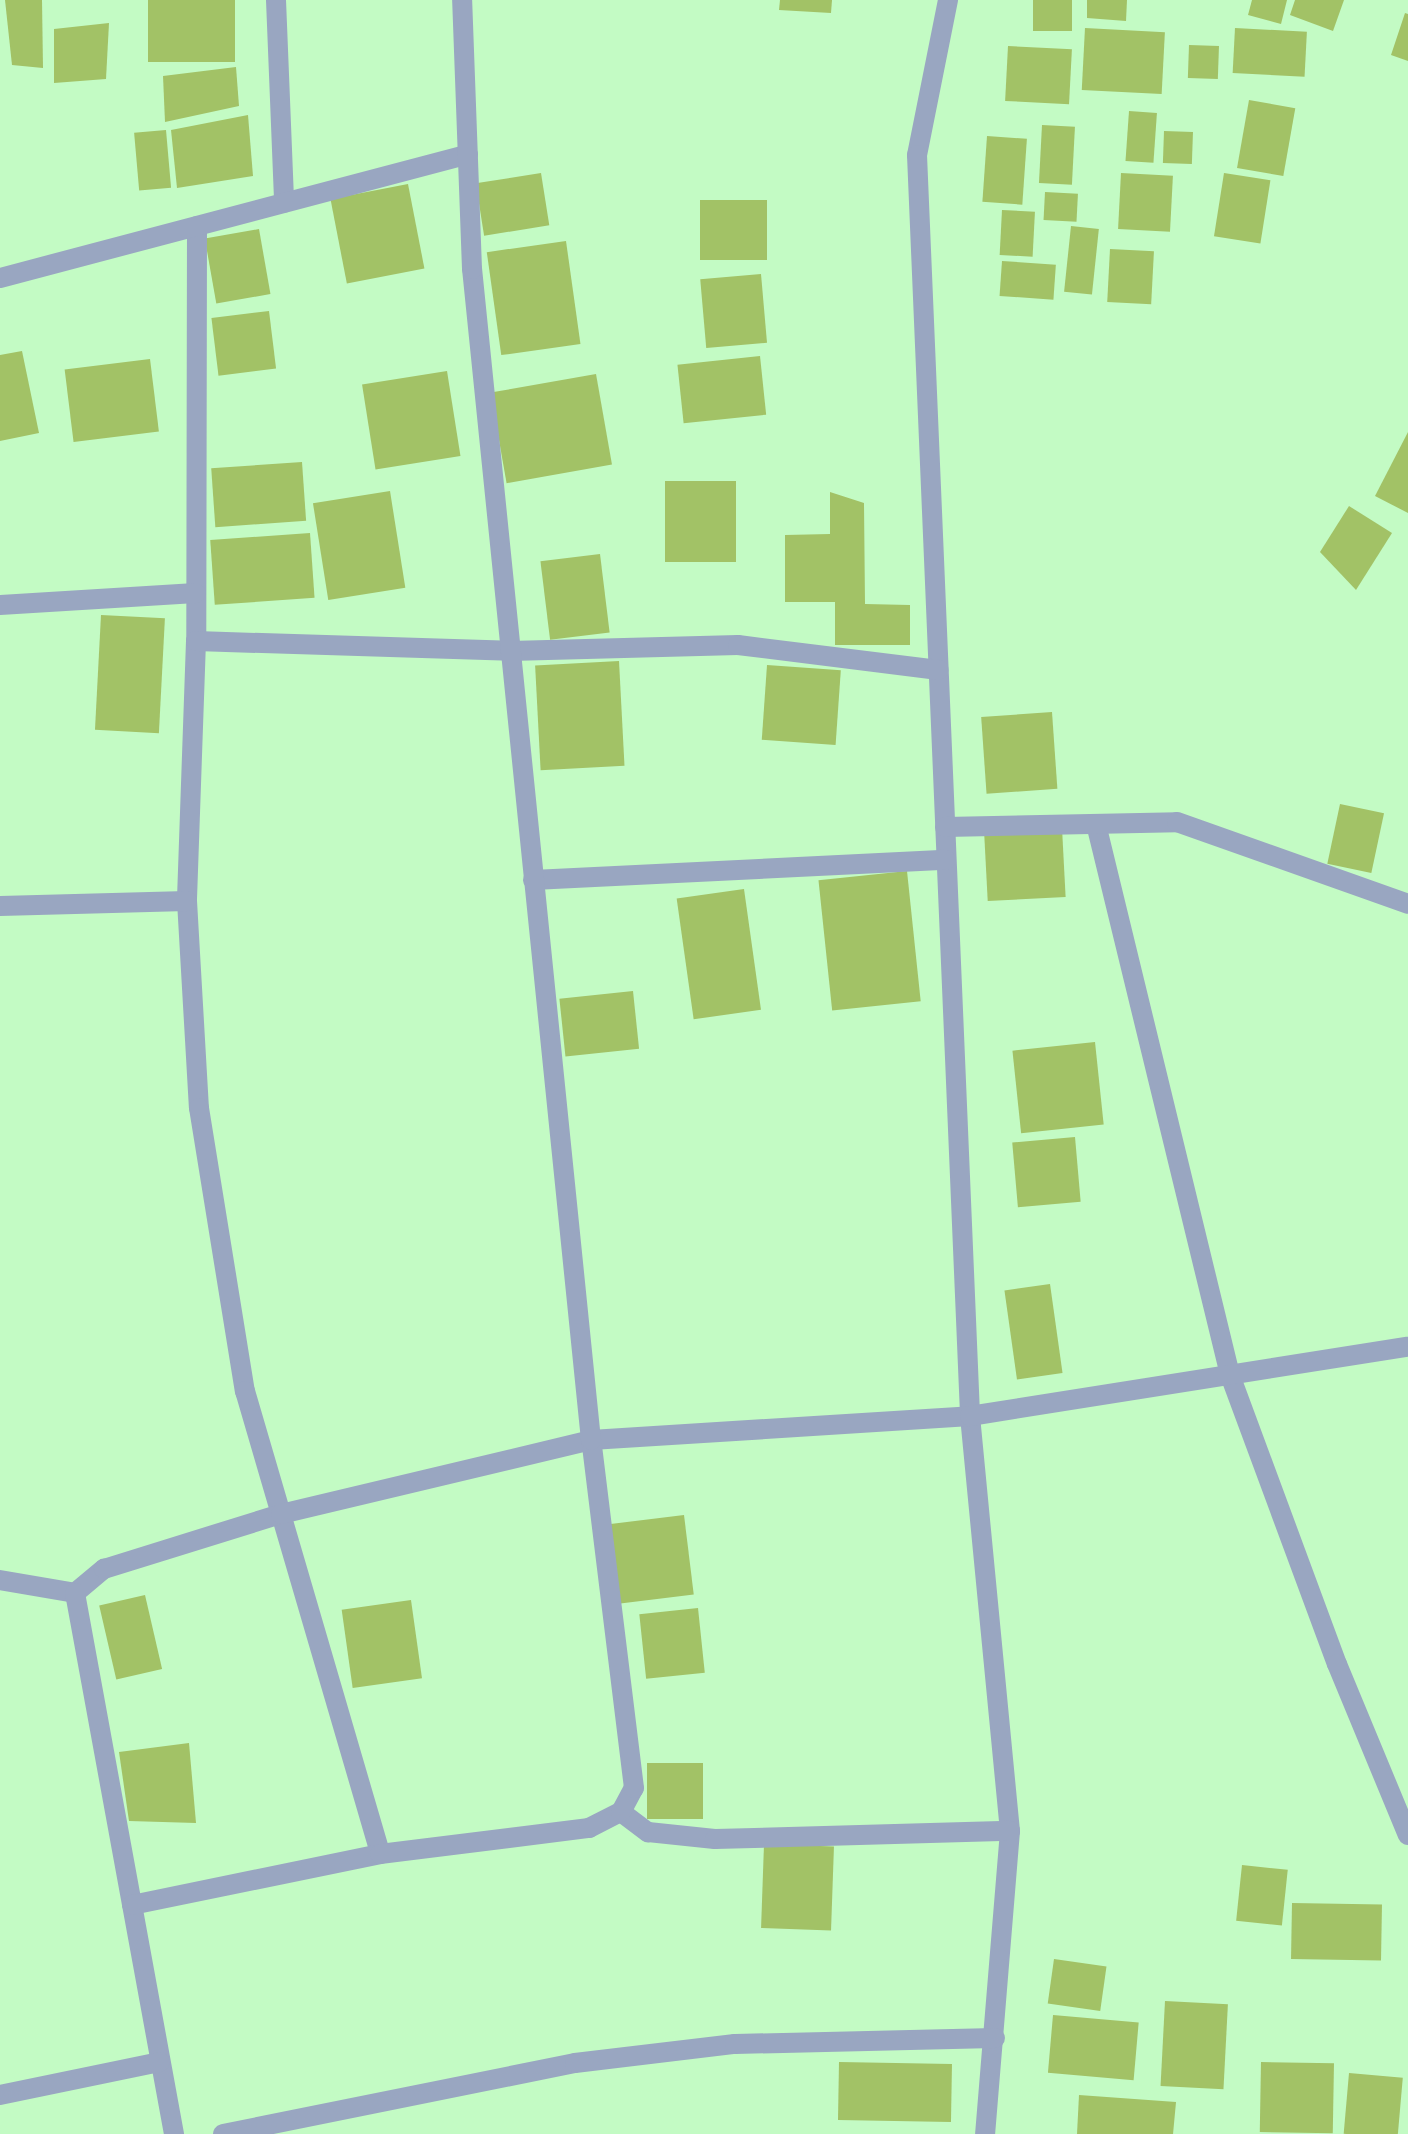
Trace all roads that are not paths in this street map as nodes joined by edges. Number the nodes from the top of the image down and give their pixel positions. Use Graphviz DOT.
graph roads {
  1 [pos="276,0"];
  2 [pos="462,0"];
  3 [pos="948,0"];
  4 [pos="468,154"];
  5 [pos="284,203"];
  6 [pos="197,226"];
  7 [pos="0,278"];
  8 [pos="196,593"];
  9 [pos="0,605"];
  10 [pos="196,641"];
  11 [pos="510,651"];
  12 [pos="938,670"];
  13 [pos="1096,824"];
  14 [pos="945,827"];
  15 [pos="946,860"];
  16 [pos="533,880"];
  17 [pos="187,901"];
  18 [pos="1408,904"];
  19 [pos="0,906"];
  20 [pos="1408,1347"];
  21 [pos="1230,1375"];
  22 [pos="970,1416"];
  23 [pos="591,1440"];
  24 [pos="281,1514"];
  25 [pos="0,1580"];
  26 [pos="75,1593"];
  27 [pos="621,1812"];
  28 [pos="1010,1831"];
  29 [pos="1408,1835"];
  30 [pos="380,1854"];
  31 [pos="132,1905"];
  32 [pos="995,2038"];
  33 [pos="160,2062"];
  34 [pos="0,2095"];
  35 [pos="174,2134"];
  36 [pos="223,2134"];
  37 [pos="985,2134"];
  1 -- 5 [label="street"];
  2 -- 4 [label="street"];
  3 -- 12 [label="street"];
  4 -- 5 [label="street"];
  4 -- 11 [label="street"];
  5 -- 6 [label="street"];
  6 -- 7 [label="street"];
  6 -- 8 [label="street"];
  8 -- 9 [label="street"];
  8 -- 10 [label="street"];
  10 -- 11 [label="street"];
  10 -- 17 [label="street"];
  11 -- 12 [label="street"];
  11 -- 16 [label="street"];
  12 -- 14 [label="street"];
  13 -- 14 [label="street"];
  13 -- 18 [label="street"];
  13 -- 21 [label="street"];
  14 -- 15 [label="street"];
  15 -- 16 [label="street"];
  15 -- 22 [label="street"];
  16 -- 23 [label="street"];
  17 -- 19 [label="street"];
  17 -- 24 [label="street"];
  20 -- 21 [label="street"];
  21 -- 22 [label="street"];
  21 -- 29 [label="street"];
  22 -- 23 [label="street"];
  22 -- 28 [label="street"];
  23 -- 24 [label="street"];
  23 -- 27 [label="street"];
  24 -- 26 [label="street"];
  24 -- 30 [label="street"];
  25 -- 26 [label="street"];
  26 -- 31 [label="street"];
  27 -- 28 [label="street"];
  27 -- 30 [label="street"];
  28 -- 32 [label="street"];
  30 -- 31 [label="street"];
  31 -- 33 [label="street"];
  32 -- 36 [label="street"];
  32 -- 37 [label="street"];
  33 -- 34 [label="street"];
  33 -- 35 [label="street"];
}
